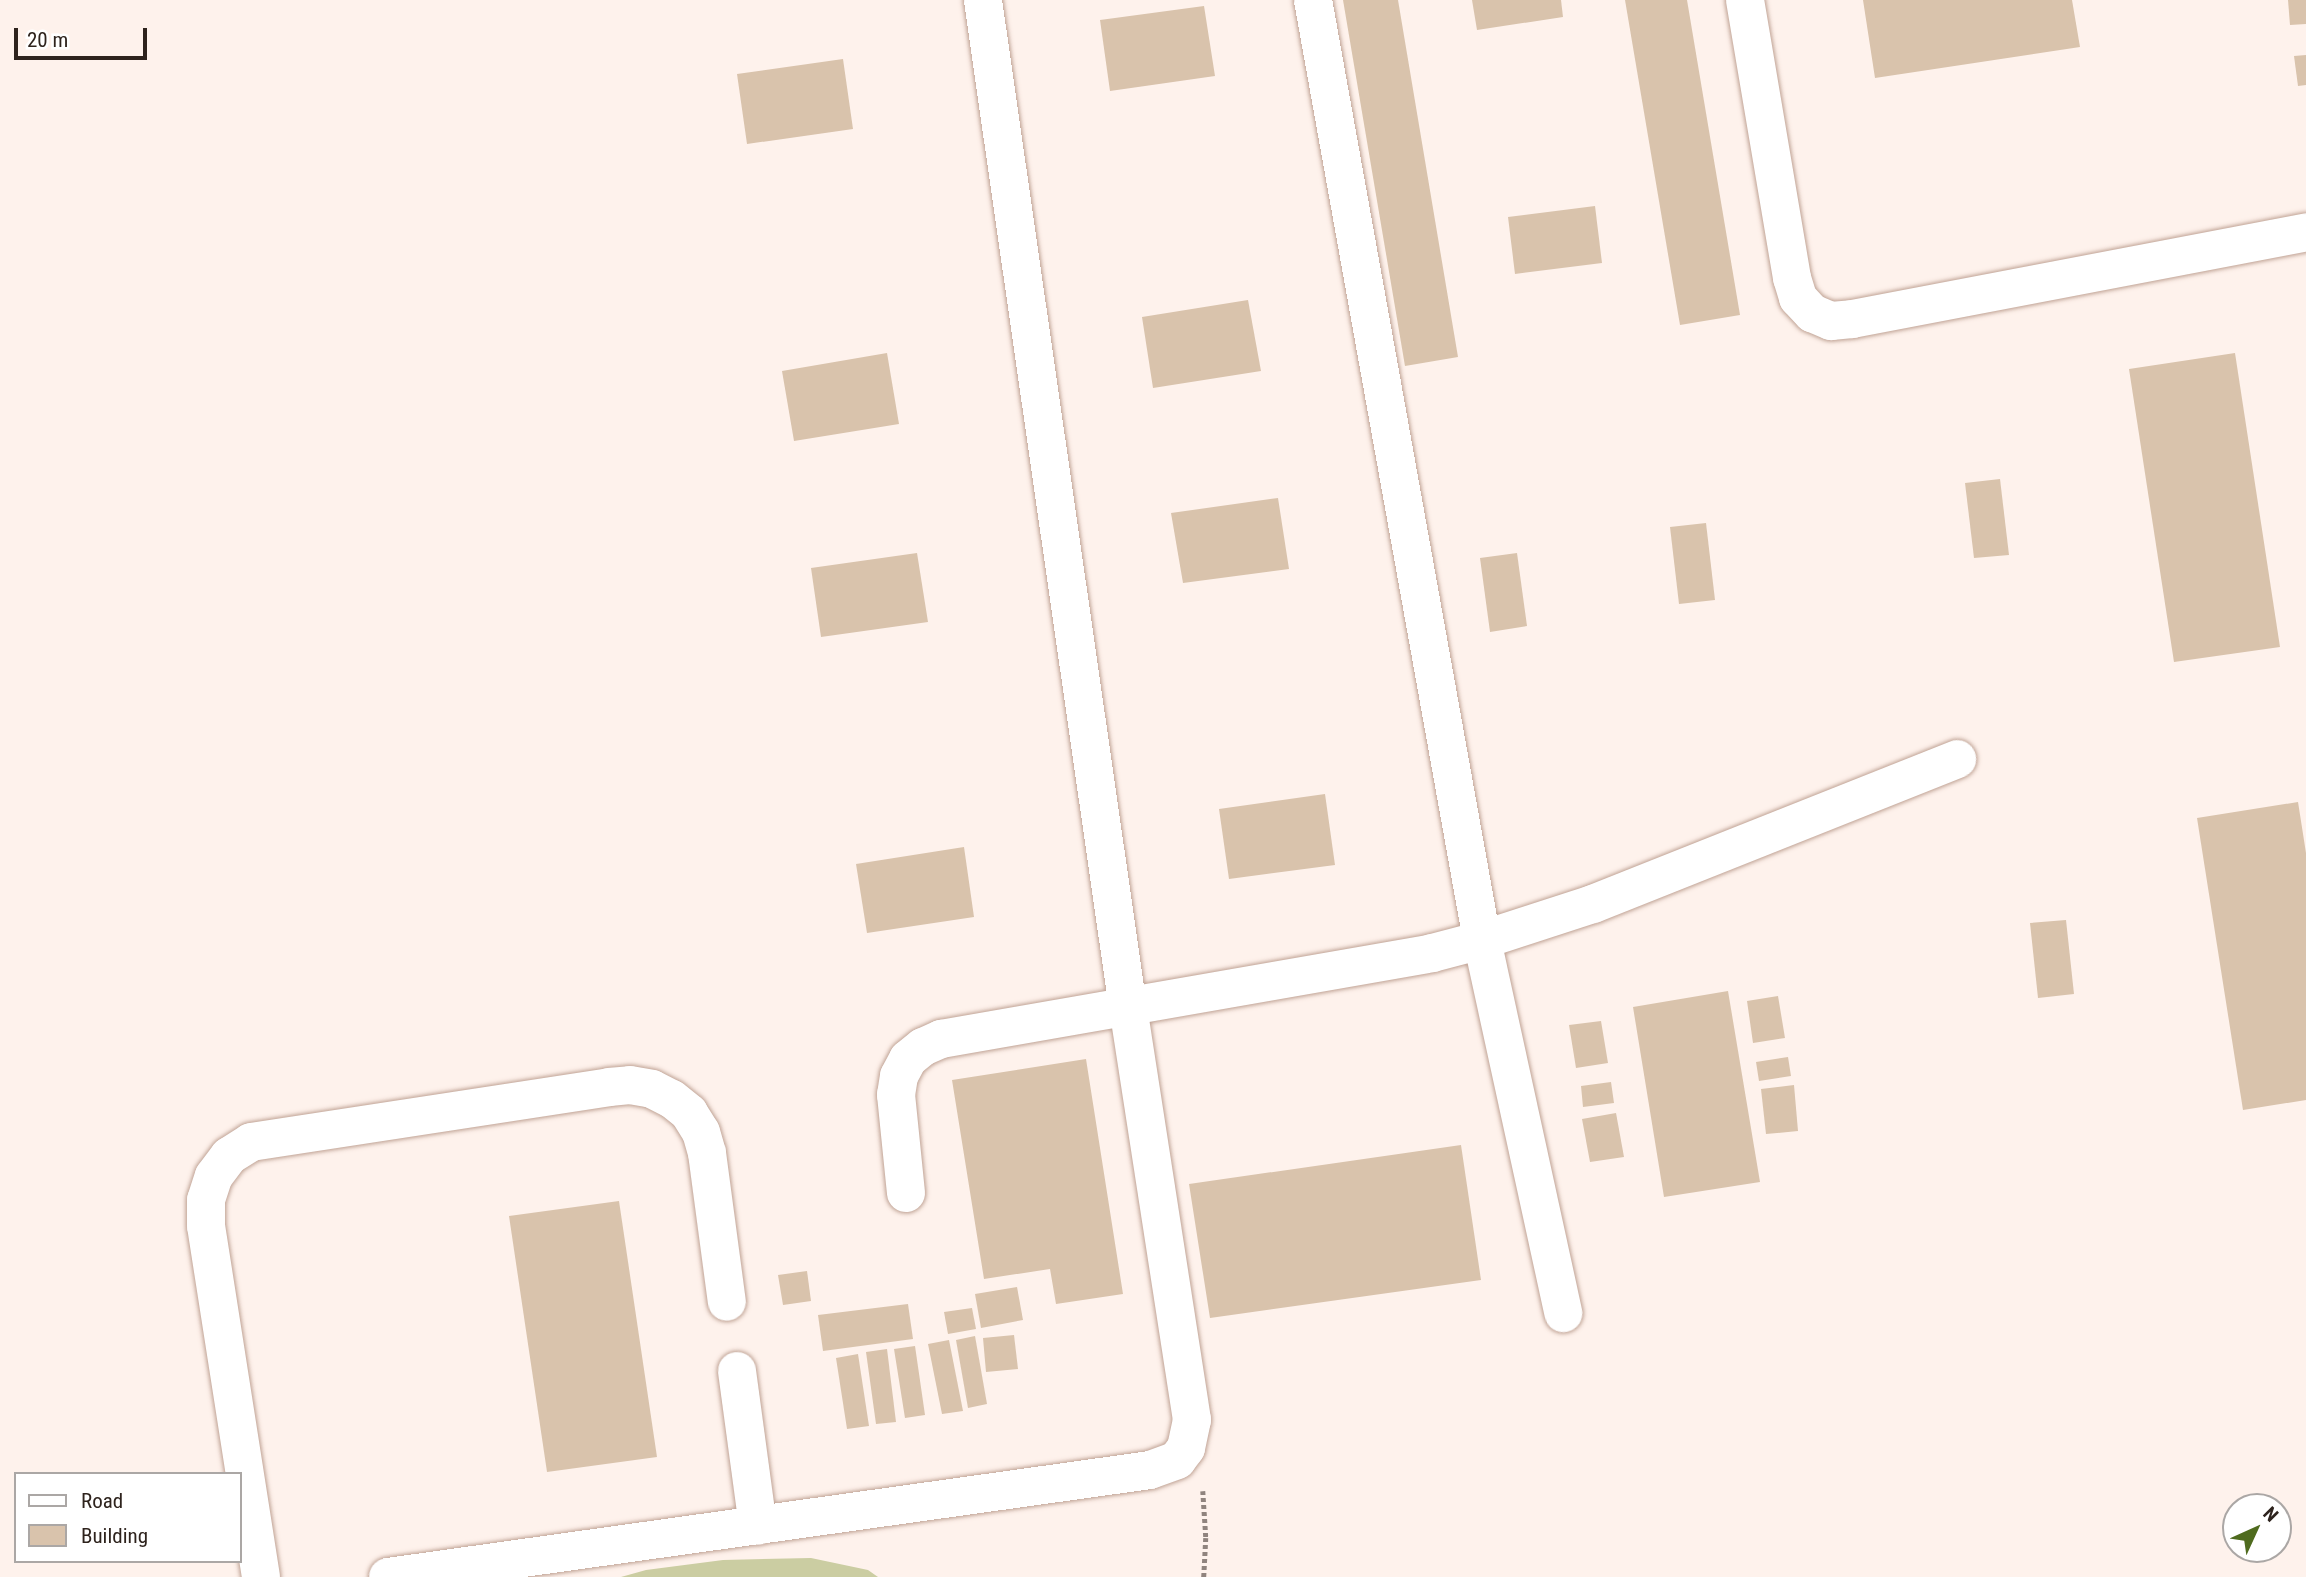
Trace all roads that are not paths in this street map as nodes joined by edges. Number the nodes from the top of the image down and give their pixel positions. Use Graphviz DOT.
graph roads {
  1 [pos="983,0"];
  2 [pos="1313,0"];
  3 [pos="1745,0"];
  4 [pos="2306,232"];
  5 [pos="1957,759"];
  6 [pos="1482,940"];
  7 [pos="1128,1008"];
  8 [pos="906,1193"];
  9 [pos="727,1302"];
  10 [pos="1563,1313"];
  11 [pos="737,1371"];
  12 [pos="758,1526"];
  13 [pos="261,1577"];
  14 [pos="388,1577"];
  1 -- 7 [label="lane"];
  2 -- 6 [label="lane"];
  3 -- 4 [label="lane"];
  5 -- 6 [label="lane"];
  6 -- 7 [label="lane"];
  6 -- 10 [label="lane"];
  7 -- 8 [label="lane"];
  7 -- 12 [label="lane"];
  9 -- 13 [label="lane"];
  11 -- 12 [label="lane"];
  12 -- 14 [label="lane"];
}
